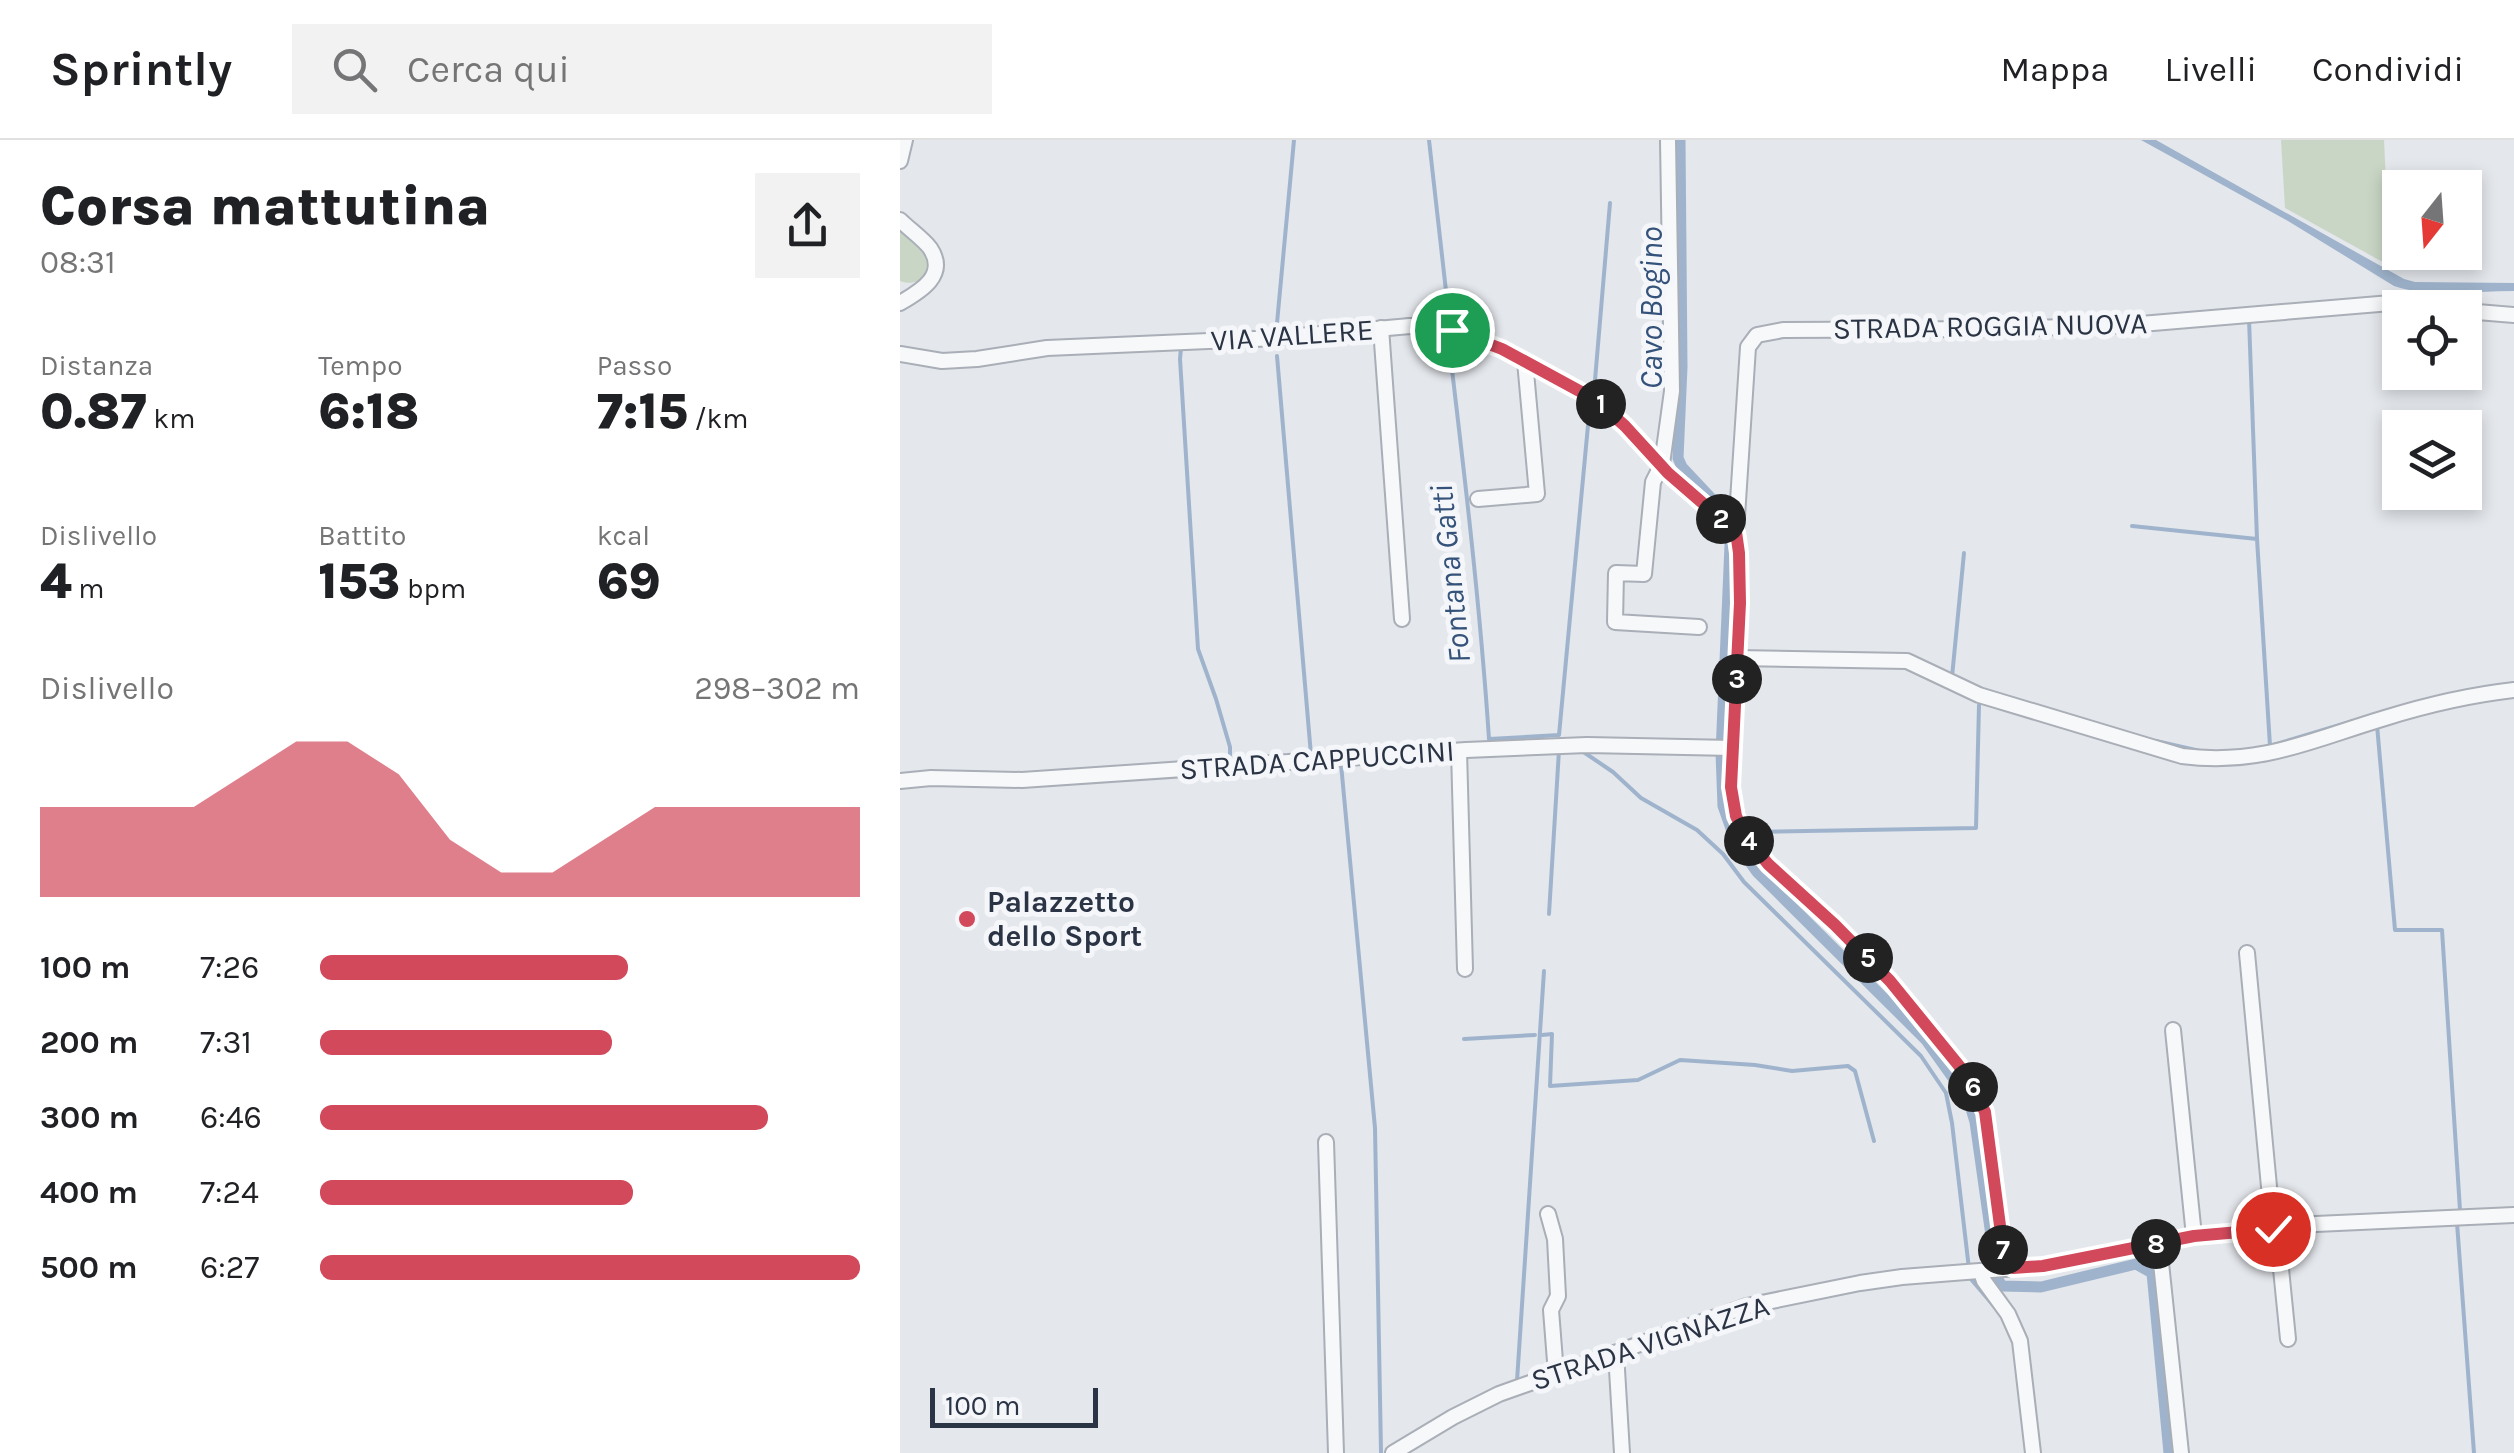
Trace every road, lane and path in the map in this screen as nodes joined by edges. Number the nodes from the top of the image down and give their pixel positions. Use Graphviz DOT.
graph roads {
  1 [pos="906,140"];
  2 [pos="1668,140"];
  3 [pos="900,161"];
  4 [pos="900,220"];
  5 [pos="900,286"];
  6 [pos="924,290"];
  7 [pos="900,303"];
  8 [pos="2382,304"];
  9 [pos="2482,312"];
  10 [pos="2514,315"];
  11 [pos="1381,328"];
  12 [pos="900,354"];
  13 [pos="1525,361"];
  14 [pos="1662,464"];
  15 [pos="1478,498"];
  16 [pos="1732,529"];
  17 [pos="1402,619"];
  18 [pos="1700,627"];
  19 [pos="1737,658"];
  20 [pos="2514,690"];
  21 [pos="1733,748"];
  22 [pos="1459,751"];
  23 [pos="900,781"];
  24 [pos="2247,953"];
  25 [pos="1465,970"];
  26 [pos="2173,1030"];
  27 [pos="1326,1142"];
  28 [pos="1548,1214"];
  29 [pos="2514,1215"];
  30 [pos="2275,1229"];
  31 [pos="2194,1236"];
  32 [pos="2159,1244"];
  33 [pos="1988,1270"];
  34 [pos="2288,1339"];
  35 [pos="1616,1353"];
  36 [pos="1556,1374"];
  37 [pos="1336,1453"];
  38 [pos="1393,1453"];
  39 [pos="1622,1453"];
  40 [pos="2033,1453"];
  41 [pos="2181,1453"];
  1 -- 3 [label="street"];
  2 -- 14 [label="street"];
  4 -- 6 [label="street"];
  5 -- 6 [label="street"];
  6 -- 7 [label="street"];
  8 -- 16 [label="street, STRADA ROGGIA NUOVA"];
  9 -- 10 [label="street"];
  11 -- 12 [label="street, VIA VALLERE"];
  11 -- 13 [label="street, VIA VALLERE"];
  11 -- 17 [label="street"];
  13 -- 14 [label="street, VIA VALLERE"];
  13 -- 15 [label="street"];
  14 -- 16 [label="street, VIA VALLERE"];
  14 -- 18 [label="street"];
  16 -- 19 [label="street"];
  19 -- 20 [label="street"];
  19 -- 21 [label="street"];
  21 -- 22 [label="street, STRADA CAPPUCCINI"];
  21 -- 33 [label="street"];
  22 -- 23 [label="street, STRADA CAPPUCCINI"];
  22 -- 25 [label="street"];
  24 -- 30 [label="street"];
  26 -- 31 [label="street"];
  27 -- 37 [label="street"];
  28 -- 36 [label="street"];
  29 -- 30 [label="street, STRADA VIGNAZZA"];
  30 -- 31 [label="street, STRADA VIGNAZZA"];
  30 -- 34 [label="street"];
  31 -- 32 [label="street, STRADA VIGNAZZA"];
  32 -- 33 [label="street, STRADA VIGNAZZA"];
  32 -- 41 [label="street"];
  33 -- 35 [label="street, STRADA VIGNAZZA"];
  33 -- 40 [label="street"];
  35 -- 36 [label="street, STRADA VIGNAZZA"];
  35 -- 39 [label="street"];
  36 -- 38 [label="street, STRADA VIGNAZZA"];
}
